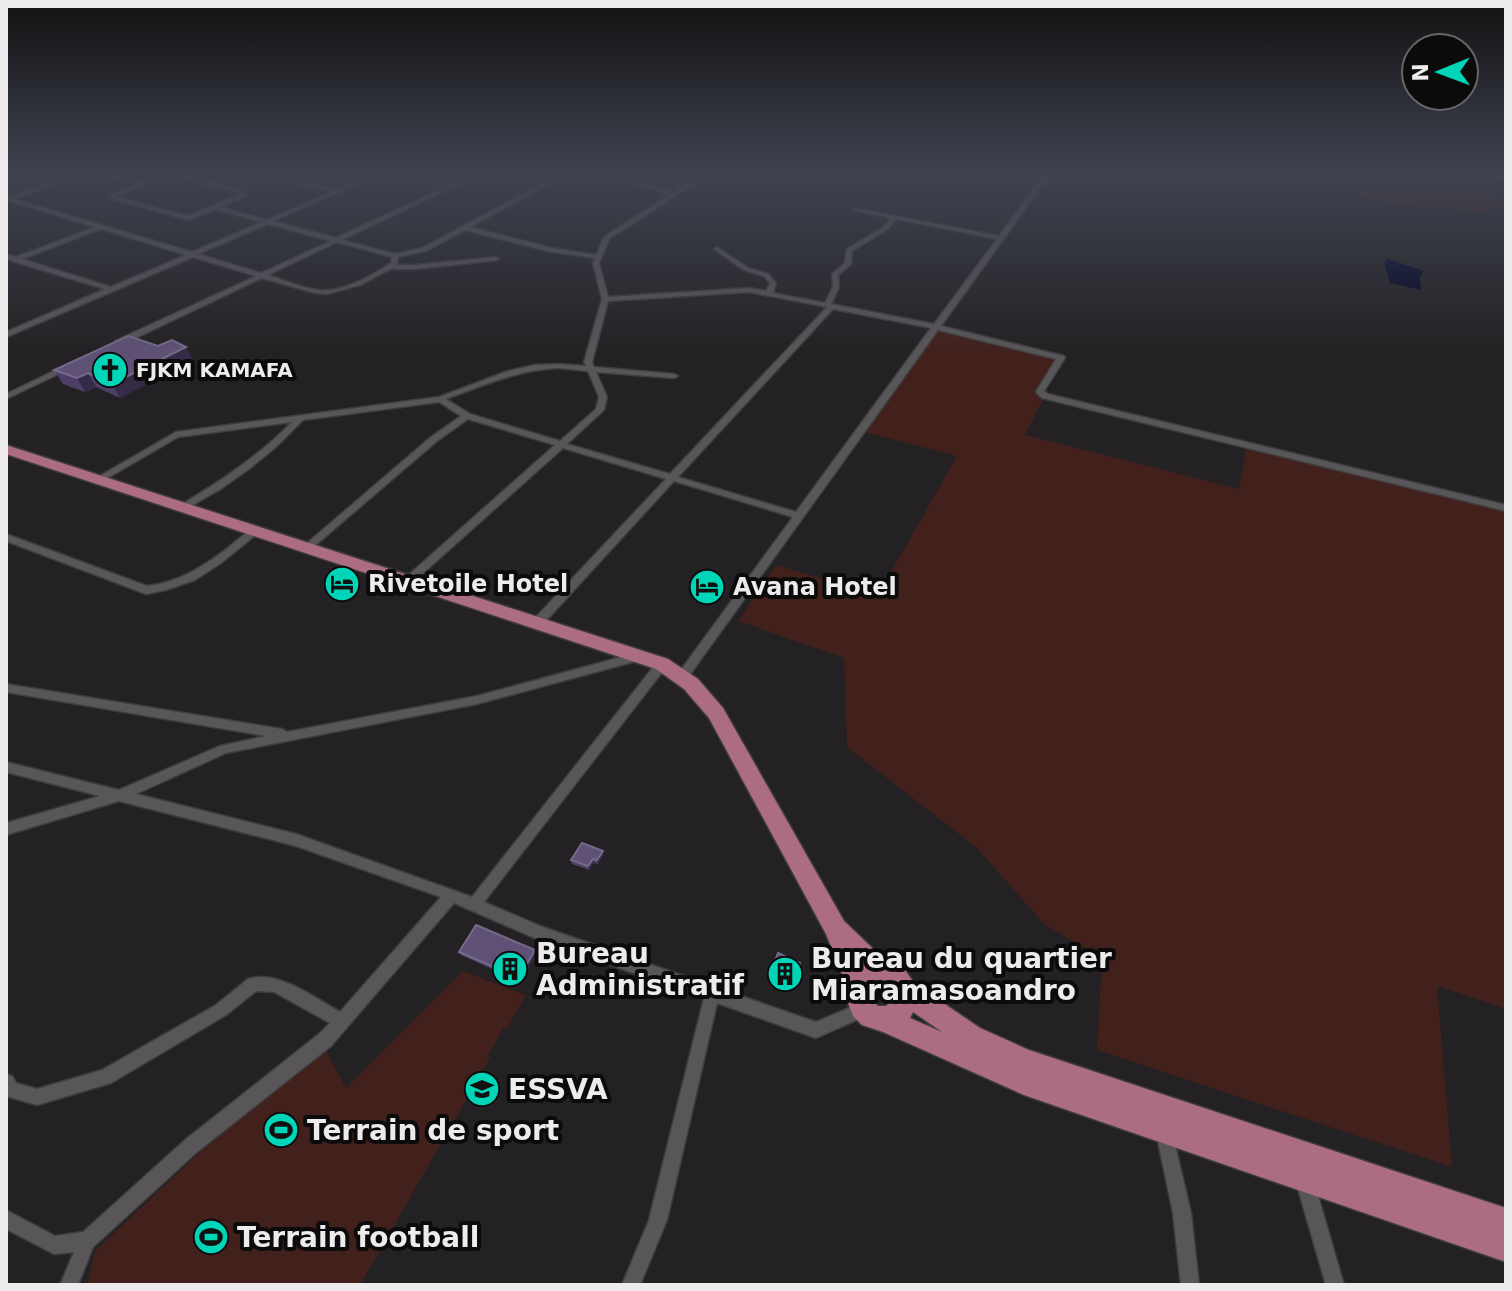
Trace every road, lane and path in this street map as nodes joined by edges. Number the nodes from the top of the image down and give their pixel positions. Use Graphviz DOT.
graph roads {
  1 [pos="84,233"];
  2 [pos="126,233"];
  3 [pos="237,233"];
  4 [pos="305,233"];
  5 [pos="348,233"];
  6 [pos="455,233"];
  7 [pos="486,233"];
  8 [pos="614,233"];
  9 [pos="874,233"];
  10 [pos="976,233"];
  11 [pos="1004,233"];
  12 [pos="1000,238"];
  13 [pos="331,241"];
  14 [pos="717,249"];
  15 [pos="192,254"];
  16 [pos="6,256"];
  17 [pos="395,256"];
  18 [pos="598,257"];
  19 [pos="17,259"];
  20 [pos="496,259"];
  21 [pos="6,263"];
  22 [pos="390,267"];
  23 [pos="261,275"];
  24 [pos="111,289"];
  25 [pos="769,293"];
  26 [pos="605,299"];
  27 [pos="829,306"];
  28 [pos="936,327"];
  29 [pos="8,332"];
  30 [pos="106,349"];
  31 [pos="77,363"];
  32 [pos="592,368"];
  33 [pos="674,376"];
  34 [pos="6,397"];
  35 [pos="440,399"];
  36 [pos="467,416"];
  37 [pos="301,417"];
  38 [pos="563,445"];
  39 [pos="6,449"];
  40 [pos="670,478"];
  41 [pos="96,481"];
  42 [pos="182,508"];
  43 [pos="1506,508"];
  44 [pos="798,516"];
  45 [pos="255,531"];
  46 [pos="6,537"];
  47 [pos="308,547"];
  48 [pos="408,581"];
  49 [pos="539,621"];
  50 [pos="641,656"];
  51 [pos="662,664"];
  52 [pos="682,677"];
  53 [pos="6,688"];
  54 [pos="289,735"];
  55 [pos="6,767"];
  56 [pos="121,795"];
  57 [pos="6,829"];
  58 [pos="452,895"];
  59 [pos="474,905"];
  60 [pos="836,929"];
  61 [pos="881,973"];
  62 [pos="904,991"];
  63 [pos="712,994"];
  64 [pos="870,1006"];
  65 [pos="342,1021"];
  66 [pos="6,1082"];
  67 [pos="1164,1130"];
  68 [pos="1303,1176"];
  69 [pos="6,1219"];
  70 [pos="1506,1223"];
  71 [pos="87,1241"];
  72 [pos="1506,1247"];
  73 [pos="69,1285"];
  74 [pos="631,1285"];
  75 [pos="1190,1285"];
  76 [pos="1335,1285"];
  1 -- 19 [label="street"];
  2 -- 15 [label="street"];
  3 -- 15 [label="street"];
  4 -- 13 [label="street"];
  5 -- 13 [label="street"];
  6 -- 17 [label="street"];
  7 -- 18 [label="street"];
  8 -- 18 [label="street"];
  9 -- 27 [label="street"];
  10 -- 12 [label="street"];
  11 -- 12 [label="street"];
  12 -- 28 [label="street"];
  13 -- 17 [label="street"];
  13 -- 23 [label="street"];
  14 -- 25 [label="street"];
  15 -- 23 [label="street"];
  15 -- 24 [label="street"];
  16 -- 19 [label="street"];
  17 -- 22 [label="street"];
  18 -- 26 [label="street"];
  19 -- 21 [label="street"];
  19 -- 24 [label="street"];
  20 -- 22 [label="street"];
  22 -- 23 [label="street"];
  23 -- 30 [label="street"];
  24 -- 29 [label="street"];
  25 -- 26 [label="street"];
  25 -- 27 [label="street"];
  26 -- 32 [label="street"];
  27 -- 28 [label="street"];
  27 -- 40 [label="street"];
  28 -- 43 [label="street"];
  28 -- 44 [label="street"];
  31 -- 34 [label="street"];
  32 -- 33 [label="street"];
  32 -- 35 [label="street"];
  32 -- 38 [label="street"];
  35 -- 36 [label="street"];
  35 -- 37 [label="street"];
  36 -- 38 [label="street"];
  36 -- 47 [label="street"];
  37 -- 41 [label="street"];
  37 -- 42 [label="street"];
  38 -- 40 [label="street"];
  38 -- 48 [label="street"];
  39 -- 41 [label="main road"];
  40 -- 44 [label="street"];
  40 -- 49 [label="street"];
  41 -- 42 [label="main road"];
  42 -- 45 [label="main road"];
  44 -- 52 [label="street"];
  45 -- 46 [label="street"];
  45 -- 47 [label="main road"];
  47 -- 48 [label="main road"];
  48 -- 49 [label="main road"];
  49 -- 50 [label="main road"];
  50 -- 51 [label="main road"];
  50 -- 54 [label="street"];
  51 -- 52 [label="main road"];
  51 -- 59 [label="street"];
  52 -- 60 [label="main road"];
  53 -- 54 [label="street"];
  54 -- 56 [label="street"];
  55 -- 56 [label="street"];
  56 -- 57 [label="street"];
  56 -- 58 [label="street"];
  58 -- 59 [label="street"];
  58 -- 65 [label="street"];
  59 -- 63 [label="street"];
  60 -- 61 [label="main road"];
  60 -- 64 [label="main road"];
  61 -- 62 [label="main road"];
  61 -- 64 [label="main road"];
  62 -- 64 [label="main road"];
  62 -- 70 [label="main road"];
  63 -- 64 [label="street"];
  63 -- 74 [label="street"];
  64 -- 67 [label="main road"];
  65 -- 66 [label="street"];
  65 -- 71 [label="street"];
  67 -- 68 [label="main road"];
  67 -- 75 [label="street"];
  68 -- 72 [label="main road"];
  68 -- 76 [label="street"];
  69 -- 71 [label="street"];
  71 -- 73 [label="street"];
}
